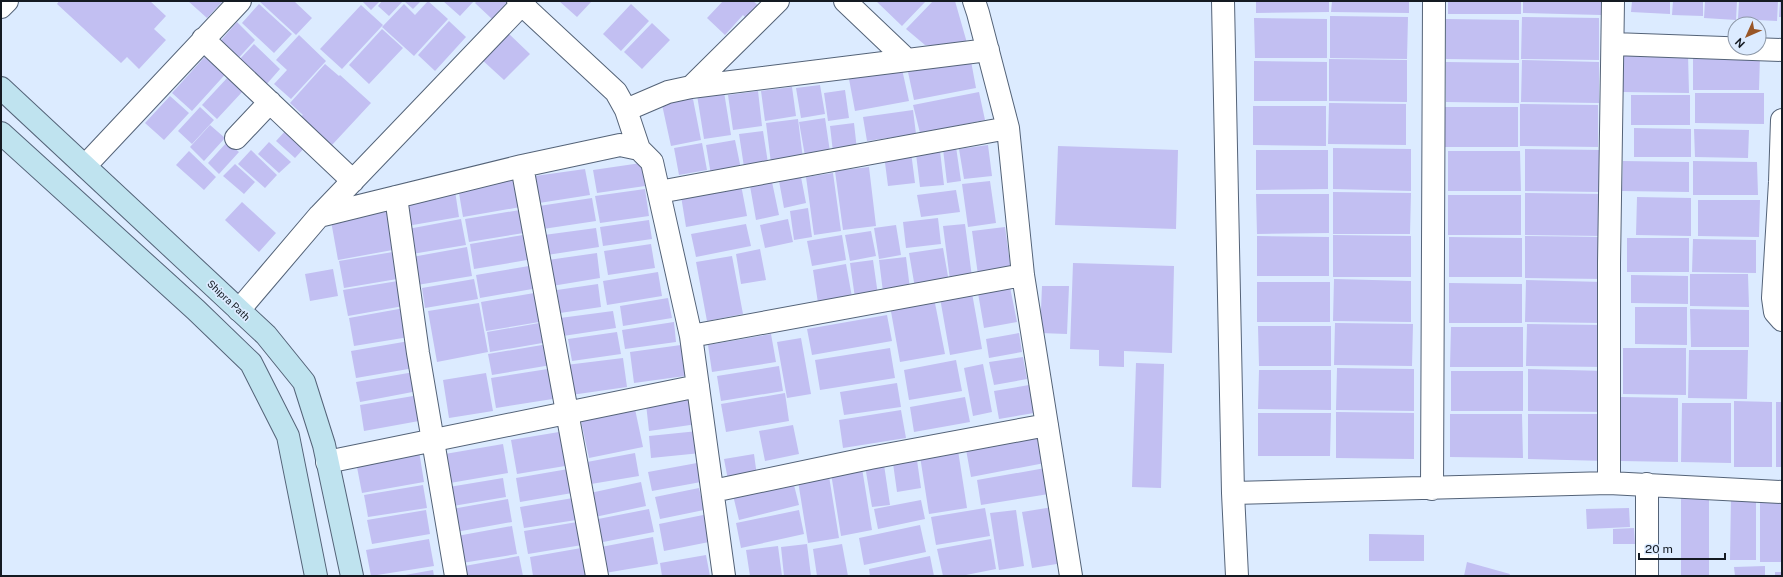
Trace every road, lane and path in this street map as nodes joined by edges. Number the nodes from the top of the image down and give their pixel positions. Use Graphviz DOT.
graph roads {
  1 [pos="7,1"];
  2 [pos="240,1"];
  3 [pos="778,1"];
  4 [pos="845,1"];
  5 [pos="974,1"];
  6 [pos="1223,1"];
  7 [pos="1434,1"];
  8 [pos="1613,1"];
  9 [pos="521,2"];
  10 [pos="1,7"];
  11 [pos="204,39"];
  12 [pos="1613,44"];
  13 [pos="988,50"];
  14 [pos="1782,50"];
  15 [pos="907,60"];
  16 [pos="691,87"];
  17 [pos="1,88"];
  18 [pos="270,102"];
  19 [pos="626,110"];
  20 [pos="1782,120"];
  21 [pos="1008,128"];
  22 [pos="1,133"];
  23 [pos="236,138"];
  24 [pos="639,149"];
  25 [pos="85,166"];
  26 [pos="522,166"];
  27 [pos="353,181"];
  28 [pos="659,192"];
  29 [pos="396,197"];
  30 [pos="320,216"];
  31 [pos="1023,275"];
  32 [pos="239,310"];
  33 [pos="1782,320"];
  34 [pos="691,336"];
  35 [pos="698,386"];
  36 [pos="567,413"];
  37 [pos="1048,425"];
  38 [pos="433,440"];
  39 [pos="327,462"];
  40 [pos="1609,483"];
  41 [pos="1648,484"];
  42 [pos="1432,489"];
  43 [pos="713,491"];
  44 [pos="1782,492"];
  45 [pos="1232,493"];
  46 [pos="316,576"];
  47 [pos="352,576"];
  48 [pos="456,576"];
  49 [pos="597,576"];
  50 [pos="724,576"];
  51 [pos="1071,576"];
  52 [pos="1237,576"];
  53 [pos="1647,576"];
  1 -- 10 [label="street"];
  2 -- 11 [label="street"];
  3 -- 16 [label="street"];
  4 -- 15 [label="street"];
  5 -- 13 [label="street"];
  6 -- 45 [label="street"];
  7 -- 42 [label="street"];
  8 -- 12 [label="street"];
  9 -- 19 [label="street"];
  9 -- 27 [label="street"];
  11 -- 18 [label="street"];
  11 -- 25 [label="street"];
  12 -- 14 [label="street"];
  12 -- 40 [label="street"];
  13 -- 15 [label="street"];
  13 -- 21 [label="street"];
  15 -- 16 [label="street"];
  16 -- 19 [label="street"];
  17 -- 25 [label="street, Shipra Path"];
  18 -- 23 [label="street"];
  18 -- 27 [label="street"];
  19 -- 24 [label="street"];
  20 -- 33 [label="street"];
  21 -- 28 [label="street"];
  21 -- 31 [label="street"];
  22 -- 46 [label="street"];
  24 -- 26 [label="street"];
  24 -- 28 [label="street"];
  25 -- 32 [label="street, Shipra Path"];
  26 -- 29 [label="street"];
  26 -- 36 [label="street"];
  27 -- 30 [label="street"];
  28 -- 34 [label="street"];
  29 -- 30 [label="street"];
  29 -- 38 [label="street"];
  30 -- 32 [label="street"];
  31 -- 34 [label="street"];
  31 -- 37 [label="street"];
  32 -- 39 [label="street, Shipra Path"];
  34 -- 35 [label="street"];
  35 -- 36 [label="street"];
  35 -- 43 [label="street"];
  36 -- 38 [label="street"];
  36 -- 49 [label="street"];
  37 -- 43 [label="street"];
  37 -- 51 [label="street"];
  38 -- 39 [label="street"];
  38 -- 48 [label="street"];
  39 -- 47 [label="street, Shipra Path"];
  40 -- 41 [label="street"];
  40 -- 42 [label="street"];
  41 -- 44 [label="street"];
  41 -- 53 [label="street"];
  42 -- 45 [label="street"];
  43 -- 50 [label="street"];
  45 -- 52 [label="street"];
}
